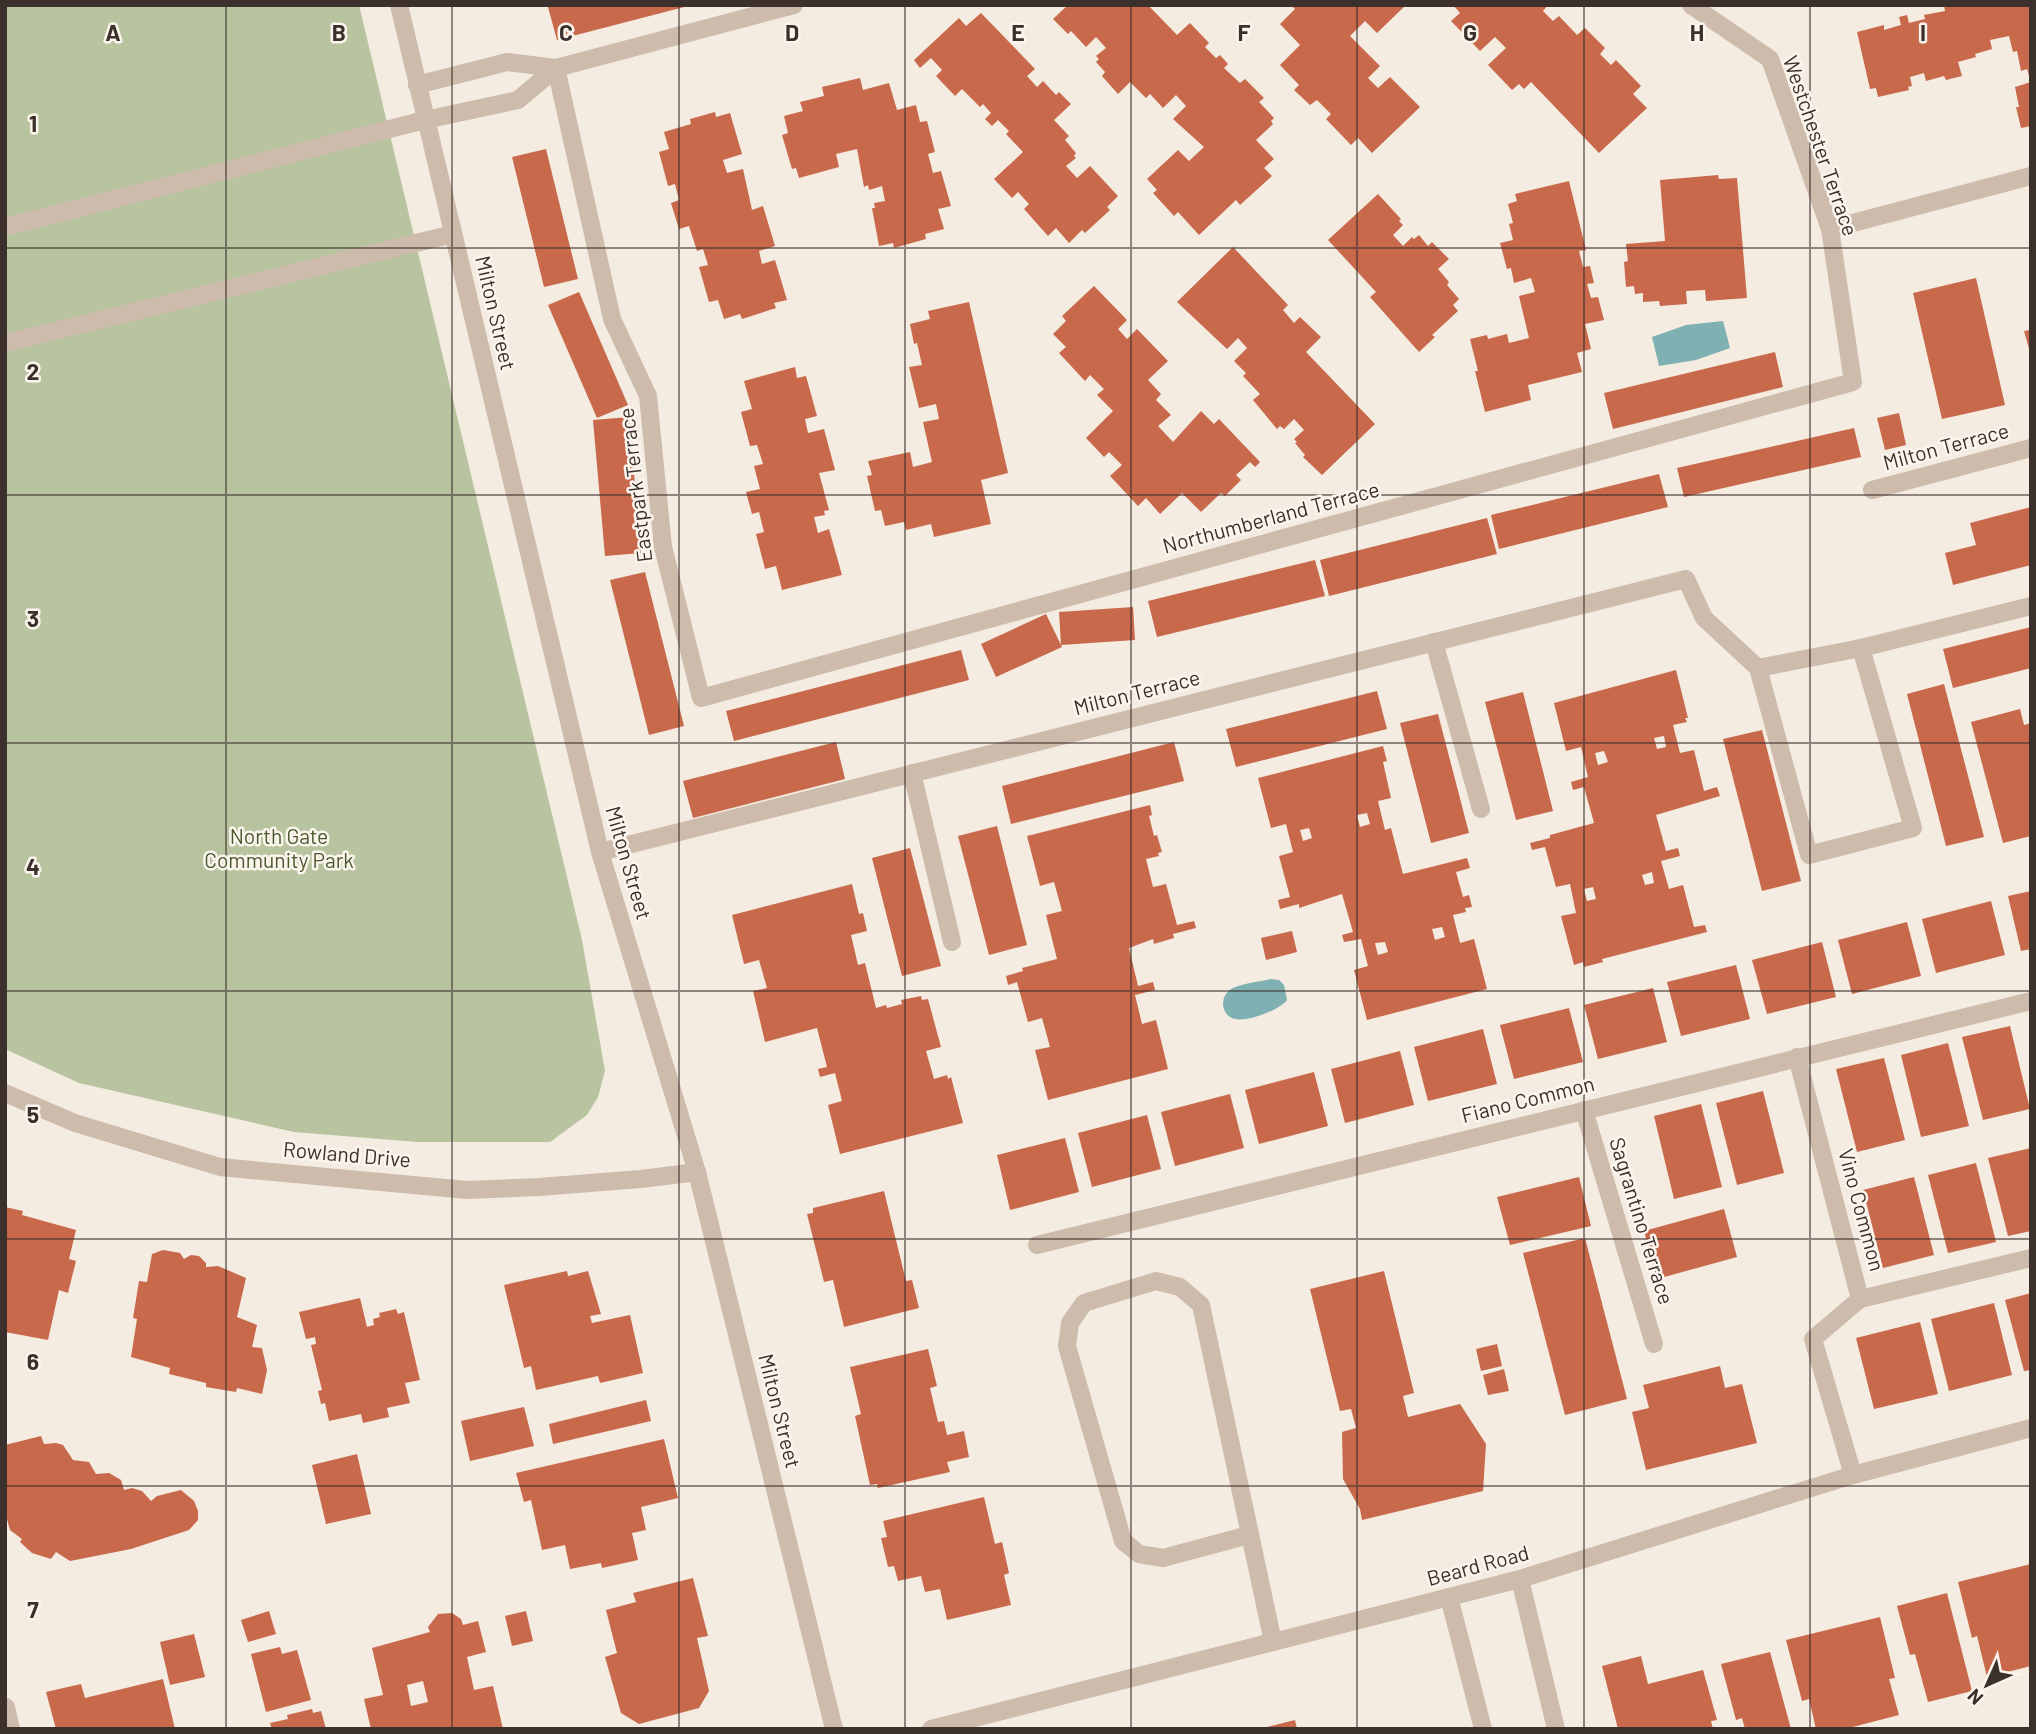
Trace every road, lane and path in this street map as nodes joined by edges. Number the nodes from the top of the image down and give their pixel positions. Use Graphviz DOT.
graph roads {
  1 [pos="399,5"];
  2 [pos="794,5"];
  3 [pos="1691,5"];
  4 [pos="556,68"];
  5 [pos="417,85"];
  6 [pos="425,120"];
  7 [pos="2031,176"];
  8 [pos="5,228"];
  9 [pos="1830,229"];
  10 [pos="453,234"];
  11 [pos="5,343"];
  12 [pos="1853,382"];
  13 [pos="2031,448"];
  14 [pos="1872,490"];
  15 [pos="2031,606"];
  16 [pos="1434,642"];
  17 [pos="1861,648"];
  18 [pos="1758,668"];
  19 [pos="701,698"];
  20 [pos="912,773"];
  21 [pos="1482,809"];
  22 [pos="600,852"];
  23 [pos="952,942"];
  24 [pos="2031,1001"];
  25 [pos="1797,1057"];
  26 [pos="5,1093"];
  27 [pos="1584,1110"];
  28 [pos="697,1172"];
  29 [pos="1037,1245"];
  30 [pos="2031,1258"];
  31 [pos="1860,1299"];
  32 [pos="1654,1344"];
  33 [pos="2031,1428"];
  34 [pos="1853,1475"];
  35 [pos="1249,1535"];
  36 [pos="1520,1579"];
  37 [pos="1449,1597"];
  38 [pos="1273,1642"];
  39 [pos="6,1707"];
  40 [pos="10,1729"];
  41 [pos="834,1729"];
  42 [pos="931,1729"];
  43 [pos="1483,1729"];
  44 [pos="1556,1729"];
  1 -- 5 [label="street, Milton Street"];
  2 -- 4 [label="street"];
  3 -- 9 [label="street, Westchester Terrace"];
  4 -- 5 [label="street"];
  4 -- 6 [label="street"];
  4 -- 19 [label="street, Eastpark Terrace"];
  5 -- 6 [label="street, Milton Street"];
  6 -- 8 [label="street"];
  6 -- 10 [label="street, Milton Street"];
  7 -- 9 [label="street"];
  9 -- 12 [label="street, Westchester Terrace"];
  10 -- 11 [label="street"];
  10 -- 22 [label="street, Milton Street"];
  12 -- 19 [label="street, Northumberland Terrace"];
  13 -- 14 [label="street, Milton Terrace"];
  15 -- 17 [label="street"];
  16 -- 18 [label="street, Milton Terrace"];
  16 -- 20 [label="street, Milton Terrace"];
  16 -- 21 [label="street"];
  17 -- 18 [label="street"];
  17 -- 18 [label="street"];
  20 -- 22 [label="street, Milton Terrace"];
  20 -- 23 [label="street"];
  22 -- 28 [label="street, Milton Street"];
  24 -- 25 [label="street, Fiano Common"];
  25 -- 27 [label="street, Fiano Common"];
  25 -- 31 [label="street, Vino Common"];
  26 -- 28 [label="street, Rowland Drive"];
  27 -- 29 [label="street, Fiano Common"];
  27 -- 32 [label="street, Sagrantino Terrace"];
  28 -- 41 [label="street, Milton Street"];
  30 -- 31 [label="street"];
  31 -- 34 [label="street, Vino Common"];
  33 -- 34 [label="street, Beard Road"];
  34 -- 36 [label="street, Beard Road"];
  35 -- 35 [label="street"];
  35 -- 38 [label="street"];
  36 -- 37 [label="street, Beard Road"];
  36 -- 44 [label="street"];
  37 -- 38 [label="street, Beard Road"];
  37 -- 43 [label="street"];
  38 -- 42 [label="street, Beard Road"];
  39 -- 40 [label="street"];
}
